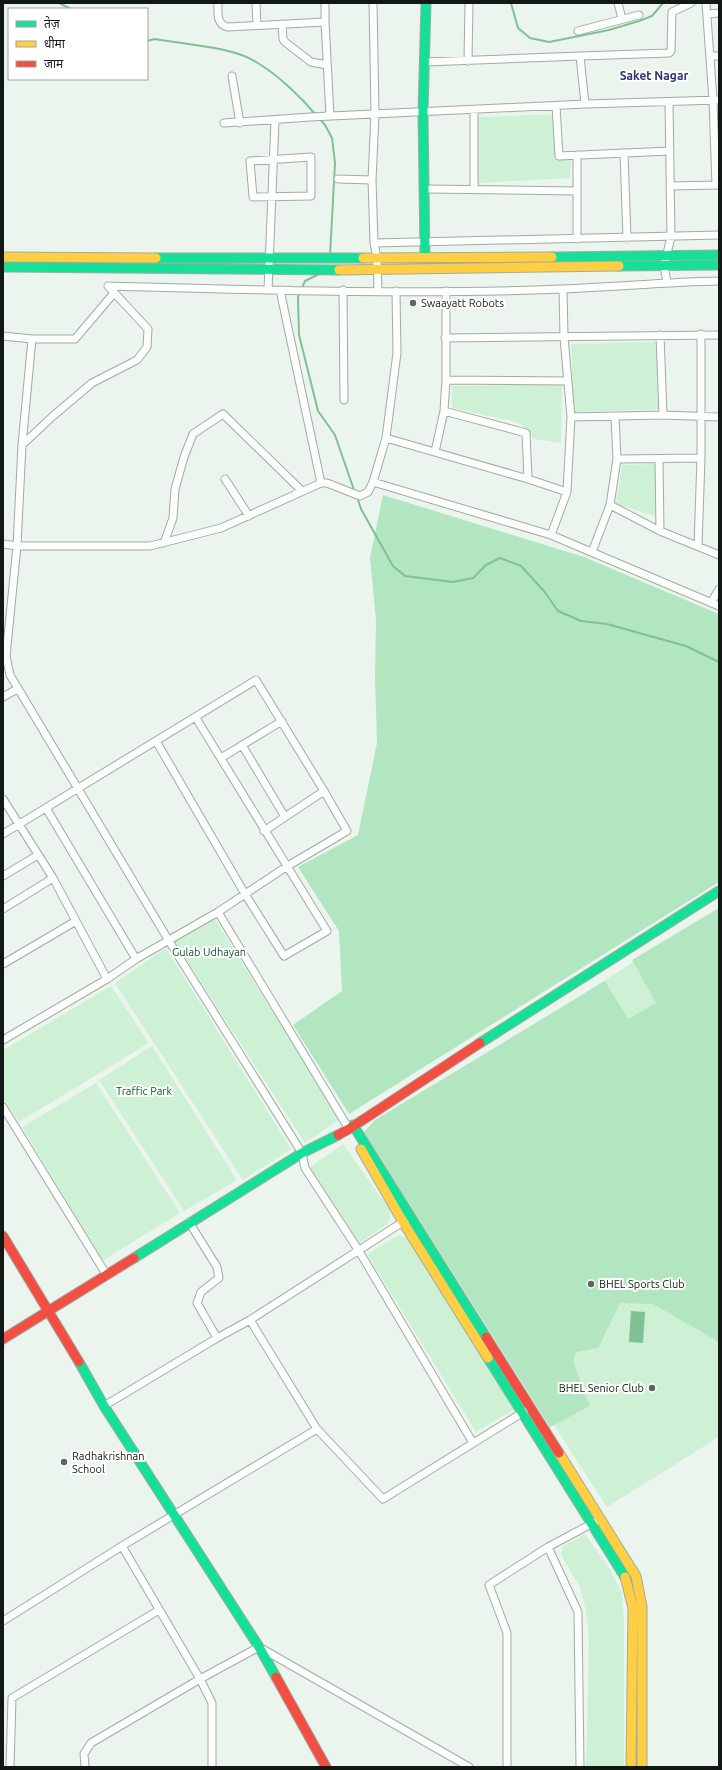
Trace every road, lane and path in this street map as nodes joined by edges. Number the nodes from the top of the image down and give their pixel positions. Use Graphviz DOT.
graph roads {
  1 [pos="218,3"];
  2 [pos="256,3"];
  3 [pos="325,3"];
  4 [pos="373,3"];
  5 [pos="426,3"];
  6 [pos="469,3"];
  7 [pos="618,3"];
  8 [pos="691,3"];
  9 [pos="706,3"];
  10 [pos="719,13"];
  11 [pos="639,14"];
  12 [pos="708,14"];
  13 [pos="622,19"];
  14 [pos="325,22"];
  15 [pos="282,24"];
  16 [pos="257,25"];
  17 [pos="578,31"];
  18 [pos="580,56"];
  19 [pos="710,56"];
  20 [pos="719,56"];
  21 [pos="425,62"];
  22 [pos="468,62"];
  23 [pos="327,65"];
  24 [pos="232,76"];
  25 [pos="716,100"];
  26 [pos="669,102"];
  27 [pos="584,104"];
  28 [pos="556,106"];
  29 [pos="474,110"];
  30 [pos="423,112"];
  31 [pos="375,114"];
  32 [pos="328,116"];
  33 [pos="275,121"];
  34 [pos="224,123"];
  35 [pos="240,123"];
  36 [pos="717,143"];
  37 [pos="670,152"];
  38 [pos="624,153"];
  39 [pos="577,155"];
  40 [pos="274,159"];
  41 [pos="338,179"];
  42 [pos="372,180"];
  43 [pos="717,185"];
  44 [pos="670,186"];
  45 [pos="424,189"];
  46 [pos="474,190"];
  47 [pos="577,191"];
  48 [pos="272,196"];
  49 [pos="719,235"];
  50 [pos="671,237"];
  51 [pos="627,238"];
  52 [pos="578,239"];
  53 [pos="425,242"];
  54 [pos="374,243"];
  55 [pos="667,255"];
  56 [pos="719,255"];
  57 [pos="425,256"];
  58 [pos="3,257"];
  59 [pos="377,258"];
  60 [pos="268,259"];
  61 [pos="719,265"];
  62 [pos="664,266"];
  63 [pos="3,267"];
  64 [pos="377,269"];
  65 [pos="268,270"];
  66 [pos="719,281"];
  67 [pos="667,282"];
  68 [pos="563,289"];
  69 [pos="268,290"];
  70 [pos="280,290"];
  71 [pos="343,290"];
  72 [pos="378,291"];
  73 [pos="396,291"];
  74 [pos="446,291"];
  75 [pos="114,293"];
  76 [pos="701,334"];
  77 [pos="660,335"];
  78 [pos="719,335"];
  79 [pos="3,336"];
  80 [pos="564,337"];
  81 [pos="32,338"];
  82 [pos="446,338"];
  83 [pos="446,380"];
  84 [pos="568,381"];
  85 [pos="344,400"];
  86 [pos="444,411"];
  87 [pos="663,415"];
  88 [pos="701,416"];
  89 [pos="571,417"];
  90 [pos="615,417"];
  91 [pos="719,417"];
  92 [pos="386,438"];
  93 [pos="22,445"];
  94 [pos="436,452"];
  95 [pos="701,458"];
  96 [pos="659,459"];
  97 [pos="617,460"];
  98 [pos="225,479"];
  99 [pos="528,479"];
  100 [pos="324,482"];
  101 [pos="373,482"];
  102 [pos="302,491"];
  103 [pos="566,492"];
  104 [pos="610,505"];
  105 [pos="249,516"];
  106 [pos="660,531"];
  107 [pos="551,535"];
  108 [pos="164,543"];
  109 [pos="3,544"];
  110 [pos="17,546"];
  111 [pos="698,546"];
  112 [pos="592,552"];
  113 [pos="719,555"];
  114 [pos="719,589"];
  115 [pos="7,602"];
  116 [pos="711,603"];
  117 [pos="719,606"];
  118 [pos="4,656"];
  119 [pos="17,689"];
  120 [pos="3,697"];
  121 [pos="196,718"];
  122 [pos="282,721"];
  123 [pos="156,741"];
  124 [pos="242,745"];
  125 [pos="221,758"];
  126 [pos="78,790"];
  127 [pos="324,791"];
  128 [pos="3,799"];
  129 [pos="46,808"];
  130 [pos="285,817"];
  131 [pos="19,825"];
  132 [pos="264,831"];
  133 [pos="3,834"];
  134 [pos="38,855"];
  135 [pos="286,867"];
  136 [pos="3,876"];
  137 [pos="52,878"];
  138 [pos="719,891"];
  139 [pos="245,894"];
  140 [pos="3,909"];
  141 [pos="218,912"];
  142 [pos="76,921"];
  143 [pos="169,941"];
  144 [pos="136,959"];
  145 [pos="3,964"];
  146 [pos="107,979"];
  147 [pos="3,1040"];
  148 [pos="3,1107"];
  149 [pos="351,1127"];
  150 [pos="302,1153"];
  151 [pos="411,1217"];
  152 [pos="189,1222"];
  153 [pos="403,1222"];
  154 [pos="3,1236"];
  155 [pos="359,1251"];
  156 [pos="106,1274"];
  157 [pos="49,1311"];
  158 [pos="250,1320"];
  159 [pos="217,1338"];
  160 [pos="3,1339"];
  161 [pos="104,1406"];
  162 [pos="531,1408"];
  163 [pos="522,1413"];
  164 [pos="317,1429"];
  165 [pos="473,1443"];
  166 [pos="174,1516"];
  167 [pos="600,1519"];
  168 [pos="592,1524"];
  169 [pos="122,1546"];
  170 [pos="548,1546"];
  171 [pos="159,1610"];
  172 [pos="3,1621"];
  173 [pos="259,1647"];
  174 [pos="200,1678"];
  175 [pos="10,1767"];
  176 [pos="85,1767"];
  177 [pos="212,1767"];
  178 [pos="326,1767"];
  179 [pos="469,1767"];
  180 [pos="507,1767"];
  181 [pos="580,1767"];
  182 [pos="631,1767"];
  183 [pos="642,1767"];
  1 -- 16 [label="street"];
  2 -- 16 [label="street"];
  3 -- 14 [label="street"];
  4 -- 31 [label="street"];
  5 -- 21 [label="main road"];
  6 -- 22 [label="street"];
  7 -- 13 [label="street"];
  8 -- 18 [label="street"];
  9 -- 12 [label="street"];
  10 -- 12 [label="street"];
  11 -- 13 [label="street"];
  12 -- 19 [label="street"];
  13 -- 17 [label="street"];
  14 -- 15 [label="street"];
  14 -- 23 [label="street"];
  15 -- 16 [label="street"];
  15 -- 23 [label="street"];
  18 -- 22 [label="street"];
  18 -- 27 [label="street"];
  19 -- 20 [label="street"];
  19 -- 25 [label="street"];
  21 -- 22 [label="street"];
  21 -- 30 [label="main road"];
  23 -- 32 [label="street"];
  24 -- 35 [label="street"];
  25 -- 26 [label="street"];
  25 -- 36 [label="street"];
  26 -- 27 [label="street"];
  26 -- 37 [label="street"];
  27 -- 28 [label="street"];
  28 -- 29 [label="street"];
  28 -- 39 [label="street"];
  29 -- 30 [label="street"];
  29 -- 46 [label="street"];
  30 -- 31 [label="street"];
  30 -- 45 [label="main road"];
  31 -- 32 [label="street"];
  31 -- 42 [label="street"];
  32 -- 33 [label="street"];
  33 -- 35 [label="street"];
  33 -- 40 [label="street"];
  34 -- 35 [label="street"];
  36 -- 43 [label="street"];
  37 -- 38 [label="street"];
  37 -- 44 [label="street"];
  38 -- 39 [label="street"];
  38 -- 51 [label="street"];
  39 -- 47 [label="street"];
  40 -- 48 [label="street"];
  40 -- 48 [label="street"];
  40 -- 48 [label="street"];
  41 -- 42 [label="street"];
  42 -- 54 [label="street"];
  43 -- 44 [label="street"];
  44 -- 50 [label="street"];
  45 -- 46 [label="street"];
  45 -- 53 [label="main road"];
  46 -- 47 [label="street"];
  47 -- 52 [label="street"];
  48 -- 60 [label="street"];
  49 -- 50 [label="street"];
  50 -- 51 [label="street"];
  50 -- 55 [label="street"];
  51 -- 52 [label="street"];
  52 -- 53 [label="street"];
  53 -- 54 [label="street"];
  53 -- 57 [label="main road"];
  54 -- 59 [label="street"];
  55 -- 56 [label="main road"];
  55 -- 57 [label="main road"];
  55 -- 62 [label="street"];
  57 -- 59 [label="main road"];
  58 -- 60 [label="main road"];
  59 -- 60 [label="main road"];
  59 -- 64 [label="street"];
  60 -- 65 [label="street"];
  61 -- 62 [label="main road"];
  62 -- 64 [label="main road"];
  62 -- 67 [label="street"];
  63 -- 65 [label="main road"];
  64 -- 65 [label="main road"];
  64 -- 72 [label="street"];
  65 -- 69 [label="street"];
  66 -- 67 [label="street"];
  67 -- 68 [label="street"];
  68 -- 74 [label="street"];
  68 -- 80 [label="street"];
  69 -- 70 [label="street"];
  69 -- 75 [label="street"];
  70 -- 71 [label="street"];
  70 -- 100 [label="street"];
  71 -- 72 [label="street"];
  71 -- 85 [label="street"];
  72 -- 73 [label="street"];
  73 -- 74 [label="street"];
  73 -- 92 [label="street"];
  74 -- 82 [label="street"];
  75 -- 81 [label="street"];
  75 -- 93 [label="street"];
  76 -- 77 [label="street"];
  76 -- 78 [label="street"];
  76 -- 88 [label="street"];
  77 -- 80 [label="street"];
  77 -- 87 [label="street"];
  79 -- 81 [label="street"];
  80 -- 82 [label="street"];
  80 -- 84 [label="street"];
  81 -- 93 [label="street"];
  82 -- 83 [label="street"];
  83 -- 84 [label="street"];
  83 -- 86 [label="street"];
  84 -- 89 [label="street"];
  86 -- 94 [label="street"];
  86 -- 99 [label="street"];
  87 -- 88 [label="street"];
  87 -- 90 [label="street"];
  88 -- 91 [label="street"];
  88 -- 95 [label="street"];
  89 -- 90 [label="street"];
  89 -- 103 [label="street"];
  90 -- 97 [label="street"];
  92 -- 94 [label="street"];
  92 -- 101 [label="street"];
  93 -- 110 [label="street"];
  94 -- 99 [label="street"];
  95 -- 96 [label="street"];
  95 -- 111 [label="street"];
  96 -- 97 [label="street"];
  96 -- 106 [label="street"];
  97 -- 104 [label="street"];
  98 -- 105 [label="street"];
  99 -- 103 [label="street"];
  100 -- 101 [label="street"];
  100 -- 102 [label="street"];
  101 -- 107 [label="street"];
  102 -- 105 [label="street"];
  102 -- 108 [label="street"];
  103 -- 107 [label="street"];
  104 -- 106 [label="street"];
  104 -- 112 [label="street"];
  105 -- 108 [label="street"];
  106 -- 111 [label="street"];
  107 -- 112 [label="street"];
  108 -- 110 [label="street"];
  109 -- 110 [label="street"];
  110 -- 115 [label="street"];
  111 -- 113 [label="street"];
  112 -- 116 [label="street"];
  114 -- 116 [label="street"];
  115 -- 118 [label="street"];
  116 -- 117 [label="street"];
  118 -- 119 [label="street"];
  119 -- 120 [label="street"];
  119 -- 126 [label="street"];
  121 -- 122 [label="street"];
  121 -- 123 [label="street"];
  121 -- 125 [label="street"];
  122 -- 124 [label="street"];
  122 -- 127 [label="street"];
  123 -- 126 [label="street"];
  123 -- 139 [label="street"];
  124 -- 125 [label="street"];
  124 -- 130 [label="street"];
  125 -- 132 [label="street"];
  126 -- 129 [label="street"];
  126 -- 143 [label="street"];
  127 -- 130 [label="street"];
  127 -- 135 [label="street"];
  128 -- 131 [label="street"];
  129 -- 131 [label="street"];
  129 -- 144 [label="street"];
  130 -- 132 [label="street"];
  131 -- 133 [label="street"];
  131 -- 134 [label="street"];
  132 -- 135 [label="street"];
  134 -- 136 [label="street"];
  134 -- 137 [label="street"];
  135 -- 139 [label="street"];
  135 -- 139 [label="street"];
  137 -- 140 [label="street"];
  137 -- 142 [label="street"];
  138 -- 149 [label="main road"];
  139 -- 141 [label="street"];
  141 -- 143 [label="street"];
  141 -- 149 [label="street"];
  142 -- 145 [label="street"];
  142 -- 146 [label="street"];
  143 -- 144 [label="street"];
  143 -- 150 [label="street"];
  144 -- 146 [label="street"];
  146 -- 147 [label="street"];
  148 -- 156 [label="street"];
  149 -- 150 [label="main road"];
  149 -- 151 [label="main road"];
  149 -- 153 [label="main road"];
  150 -- 152 [label="main road"];
  150 -- 155 [label="street"];
  151 -- 153 [label="street"];
  151 -- 162 [label="main road"];
  152 -- 156 [label="main road"];
  152 -- 159 [label="street"];
  153 -- 155 [label="street"];
  153 -- 163 [label="main road"];
  154 -- 157 [label="main road"];
  155 -- 158 [label="street"];
  155 -- 165 [label="street"];
  156 -- 157 [label="main road"];
  157 -- 160 [label="main road"];
  157 -- 161 [label="main road"];
  158 -- 159 [label="street"];
  158 -- 164 [label="street"];
  159 -- 161 [label="street"];
  161 -- 166 [label="main road"];
  162 -- 163 [label="street"];
  162 -- 167 [label="main road"];
  163 -- 165 [label="street"];
  163 -- 168 [label="main road"];
  164 -- 165 [label="street"];
  164 -- 166 [label="street"];
  166 -- 169 [label="street"];
  166 -- 173 [label="main road"];
  167 -- 168 [label="street"];
  167 -- 183 [label="main road"];
  168 -- 170 [label="street"];
  168 -- 182 [label="main road"];
  169 -- 171 [label="street"];
  169 -- 172 [label="street"];
  170 -- 180 [label="street"];
  170 -- 181 [label="street"];
  171 -- 174 [label="street"];
  171 -- 175 [label="street"];
  173 -- 174 [label="street"];
  173 -- 178 [label="main road"];
  173 -- 179 [label="street"];
  174 -- 176 [label="street"];
  174 -- 177 [label="street"];
}
